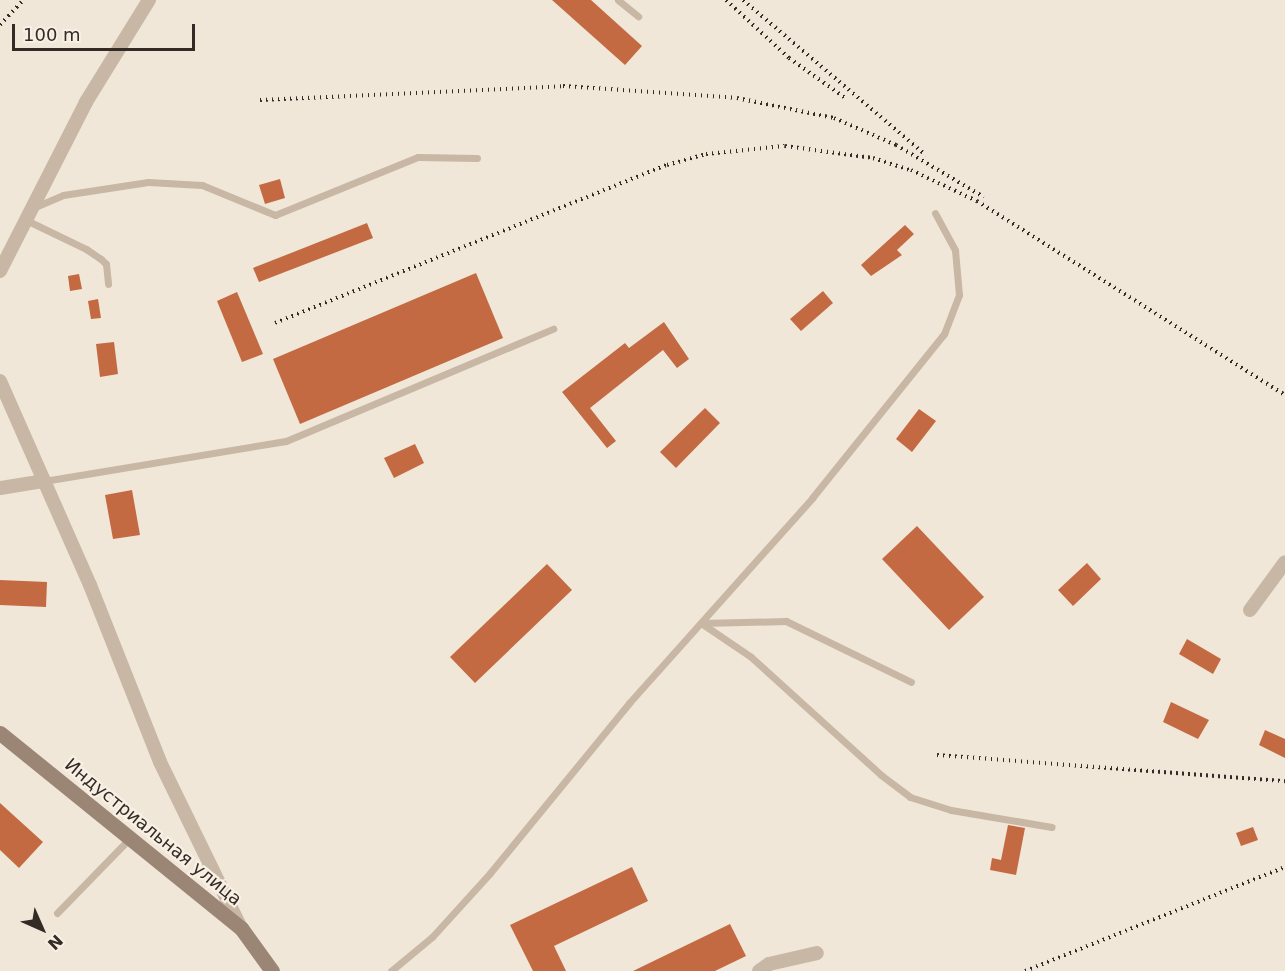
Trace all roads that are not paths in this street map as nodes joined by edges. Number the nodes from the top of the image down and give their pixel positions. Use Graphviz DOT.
graph roads {
  1 [pos="149,0"];
  2 [pos="618,0"];
  3 [pos="638,16"];
  4 [pos="477,158"];
  5 [pos="935,213"];
  6 [pos="29,214"];
  7 [pos="0,271"];
  8 [pos="108,284"];
  9 [pos="553,329"];
  10 [pos="0,381"];
  11 [pos="44,481"];
  12 [pos="0,488"];
  13 [pos="1285,562"];
  14 [pos="1250,610"];
  15 [pos="701,623"];
  16 [pos="910,682"];
  17 [pos="0,733"];
  18 [pos="1052,827"];
  19 [pos="130,838"];
  20 [pos="57,913"];
  21 [pos="241,928"];
  22 [pos="817,953"];
  23 [pos="270,970"];
  24 [pos="391,971"];
  25 [pos="759,971"];
  1 -- 6 [label="street"];
  2 -- 3 [label="lane"];
  4 -- 6 [label="lane"];
  5 -- 15 [label="lane"];
  6 -- 7 [label="street"];
  6 -- 8 [label="lane"];
  9 -- 11 [label="lane"];
  10 -- 11 [label="street"];
  11 -- 12 [label="street"];
  11 -- 21 [label="street"];
  13 -- 14 [label="street"];
  15 -- 16 [label="lane"];
  15 -- 18 [label="lane"];
  15 -- 24 [label="lane"];
  17 -- 19 [label="main road, Индустриальная улица"];
  19 -- 20 [label="lane"];
  19 -- 21 [label="main road, Индустриальная улица"];
  21 -- 23 [label="main road, Индустриальная улица"];
  22 -- 25 [label="street"];
}
